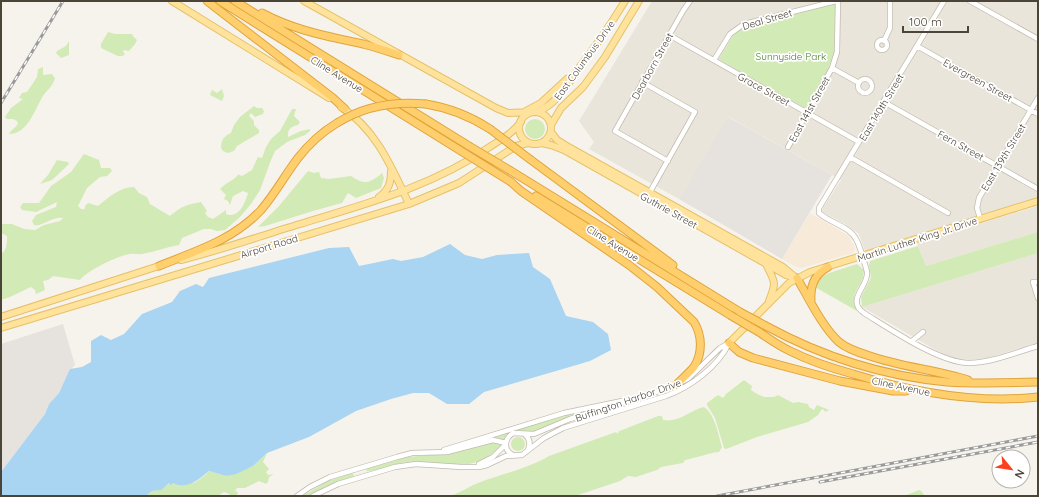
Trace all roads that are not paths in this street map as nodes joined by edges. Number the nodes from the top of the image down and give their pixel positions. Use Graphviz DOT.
graph roads {
  1 [pos="172,1"];
  2 [pos="208,1"];
  3 [pos="220,1"];
  4 [pos="235,1"];
  5 [pos="240,1"];
  6 [pos="304,1"];
  7 [pos="625,1"];
  8 [pos="639,1"];
  9 [pos="690,1"];
  10 [pos="837,1"];
  11 [pos="890,1"];
  12 [pos="944,1"];
  13 [pos="970,1"];
  14 [pos="669,35"];
  15 [pos="1038,40"];
  16 [pos="884,41"];
  17 [pos="917,46"];
  18 [pos="399,55"];
  19 [pos="714,60"];
  20 [pos="832,68"];
  21 [pos="573,77"];
  22 [pos="642,82"];
  23 [pos="859,83"];
  24 [pos="1038,98"];
  25 [pos="884,102"];
  26 [pos="345,109"];
  27 [pos="1031,110"];
  28 [pos="535,112"];
  29 [pos="520,113"];
  30 [pos="807,113"];
  31 [pos="1038,114"];
  32 [pos="520,122"];
  33 [pos="551,125"];
  34 [pos="551,132"];
  35 [pos="859,142"];
  36 [pos="528,143"];
  37 [pos="541,144"];
  38 [pos="788,147"];
  39 [pos="850,157"];
  40 [pos="668,161"];
  41 [pos="998,166"];
  42 [pos="391,167"];
  43 [pos="511,182"];
  44 [pos="1038,189"];
  45 [pos="402,192"];
  46 [pos="650,192"];
  47 [pos="375,200"];
  48 [pos="1038,201"];
  49 [pos="409,204"];
  50 [pos="948,213"];
  51 [pos="980,218"];
  52 [pos="732,242"];
  53 [pos="862,256"];
  54 [pos="766,264"];
  55 [pos="159,266"];
  56 [pos="828,267"];
  57 [pos="796,278"];
  58 [pos="1036,282"];
  59 [pos="706,290"];
  60 [pos="60,298"];
  61 [pos="1038,298"];
  62 [pos="811,301"];
  63 [pos="768,304"];
  64 [pos="64,309"];
  65 [pos="1,317"];
  66 [pos="1,328"];
  67 [pos="923,332"];
  68 [pos="912,341"];
  69 [pos="729,343"];
  70 [pos="1038,346"];
  71 [pos="1038,382"];
  72 [pos="676,384"];
  73 [pos="980,384"];
  74 [pos="915,390"];
  75 [pos="641,397"];
  76 [pos="1038,397"];
  77 [pos="522,433"];
  78 [pos="506,443"];
  79 [pos="528,450"];
  80 [pos="433,452"];
  81 [pos="515,456"];
  82 [pos="471,467"];
  83 [pos="297,496"];
  84 [pos="315,496"];
  1 -- 26 [label="main road"];
  2 -- 26 [label="highway"];
  3 -- 43 [label="highway, Cline Avenue, bridge"];
  4 -- 59 [label="highway, Cline Avenue, bridge"];
  5 -- 18 [label="highway"];
  6 -- 18 [label="main road"];
  7 -- 21 [label="main road, East Columbus Drive"];
  8 -- 33 [label="main road, East Columbus Drive"];
  9 -- 14 [label="street, Dearborn Street"];
  10 -- 19 [label="street, Deal Street"];
  10 -- 20 [label="street, East 141st Street"];
  11 -- 16 [label="street"];
  12 -- 17 [label="street, East 140th Street"];
  13 -- 15 [label="street"];
  14 -- 19 [label="street, Grace Street"];
  14 -- 22 [label="street, Dearborn Street"];
  17 -- 25 [label="street, East 140th Street"];
  17 -- 27 [label="street, Evergreen Street"];
  18 -- 29 [label="main road"];
  19 -- 30 [label="street, Grace Street"];
  20 -- 23 [label="street"];
  20 -- 30 [label="street, East 141st Street"];
  21 -- 28 [label="main road, East Columbus Drive"];
  21 -- 29 [label="main road"];
  22 -- 40 [label="street"];
  22 -- 40 [label="street, Dearborn Street"];
  24 -- 27 [label="street, East 139th Street"];
  25 -- 35 [label="street, East 140th Street"];
  25 -- 41 [label="street, Fern Street"];
  26 -- 42 [label="main road"];
  27 -- 31 [label="street, Evergreen Street"];
  27 -- 41 [label="street, East 139th Street"];
  28 -- 29 [label="main road"];
  28 -- 32 [label="main road"];
  28 -- 33 [label="main road"];
  30 -- 35 [label="street, Grace Street"];
  30 -- 38 [label="street, East 141st Street"];
  32 -- 36 [label="main road"];
  32 -- 45 [label="main road, Airport Road"];
  33 -- 34 [label="main road"];
  34 -- 37 [label="main road"];
  34 -- 46 [label="main road, Guthrie Street"];
  35 -- 39 [label="street, East 140th Street"];
  36 -- 37 [label="main road"];
  36 -- 49 [label="main road, Airport Road"];
  37 -- 52 [label="main road, Guthrie Street"];
  39 -- 50 [label="street"];
  39 -- 53 [label="street, East 140th Street"];
  40 -- 46 [label="street"];
  41 -- 44 [label="street, Fern Street"];
  41 -- 51 [label="street, East 139th Street"];
  42 -- 45 [label="main road"];
  42 -- 47 [label="main road"];
  43 -- 72 [label="highway"];
  43 -- 74 [label="highway, Cline Avenue, bridge"];
  45 -- 47 [label="main road, Airport Road"];
  45 -- 49 [label="main road"];
  46 -- 52 [label="main road, Guthrie Street"];
  47 -- 55 [label="main road, Airport Road"];
  48 -- 51 [label="main road, Martin Luther King Jr. Drive"];
  49 -- 64 [label="main road, Airport Road"];
  51 -- 53 [label="main road, Martin Luther King Jr. Drive"];
  52 -- 54 [label="main road, Guthrie Street"];
  52 -- 57 [label="main road, Guthrie Street"];
  53 -- 56 [label="main road, Martin Luther King Jr. Drive"];
  53 -- 68 [label="street"];
  54 -- 57 [label="main road, Guthrie Street"];
  54 -- 63 [label="main road"];
  55 -- 59 [label="highway, bridge"];
  55 -- 60 [label="main road, Airport Road"];
  56 -- 57 [label="main road, Martin Luther King Jr. Drive"];
  56 -- 62 [label="highway"];
  57 -- 62 [label="highway"];
  57 -- 63 [label="main road"];
  58 -- 61 [label="street"];
  59 -- 73 [label="highway, Cline Avenue, bridge"];
  60 -- 64 [label="main road"];
  60 -- 65 [label="main road, Airport Road"];
  62 -- 73 [label="highway"];
  63 -- 69 [label="main road"];
  64 -- 66 [label="main road, Airport Road"];
  67 -- 68 [label="street"];
  68 -- 70 [label="street"];
  69 -- 72 [label="street, Buffington Harbor Drive"];
  69 -- 74 [label="highway"];
  69 -- 79 [label="street, Buffington Harbor Drive"];
  71 -- 73 [label="highway, Cline Avenue"];
  72 -- 75 [label="street, Buffington Harbor Drive"];
  74 -- 76 [label="highway, Cline Avenue"];
  75 -- 77 [label="street, Buffington Harbor Drive"];
  75 -- 80 [label="street"];
  77 -- 78 [label="street"];
  77 -- 79 [label="street"];
  78 -- 80 [label="street"];
  78 -- 81 [label="street"];
  78 -- 82 [label="street"];
  79 -- 81 [label="street"];
  80 -- 83 [label="street"];
  81 -- 82 [label="street"];
  82 -- 84 [label="street"];
}
